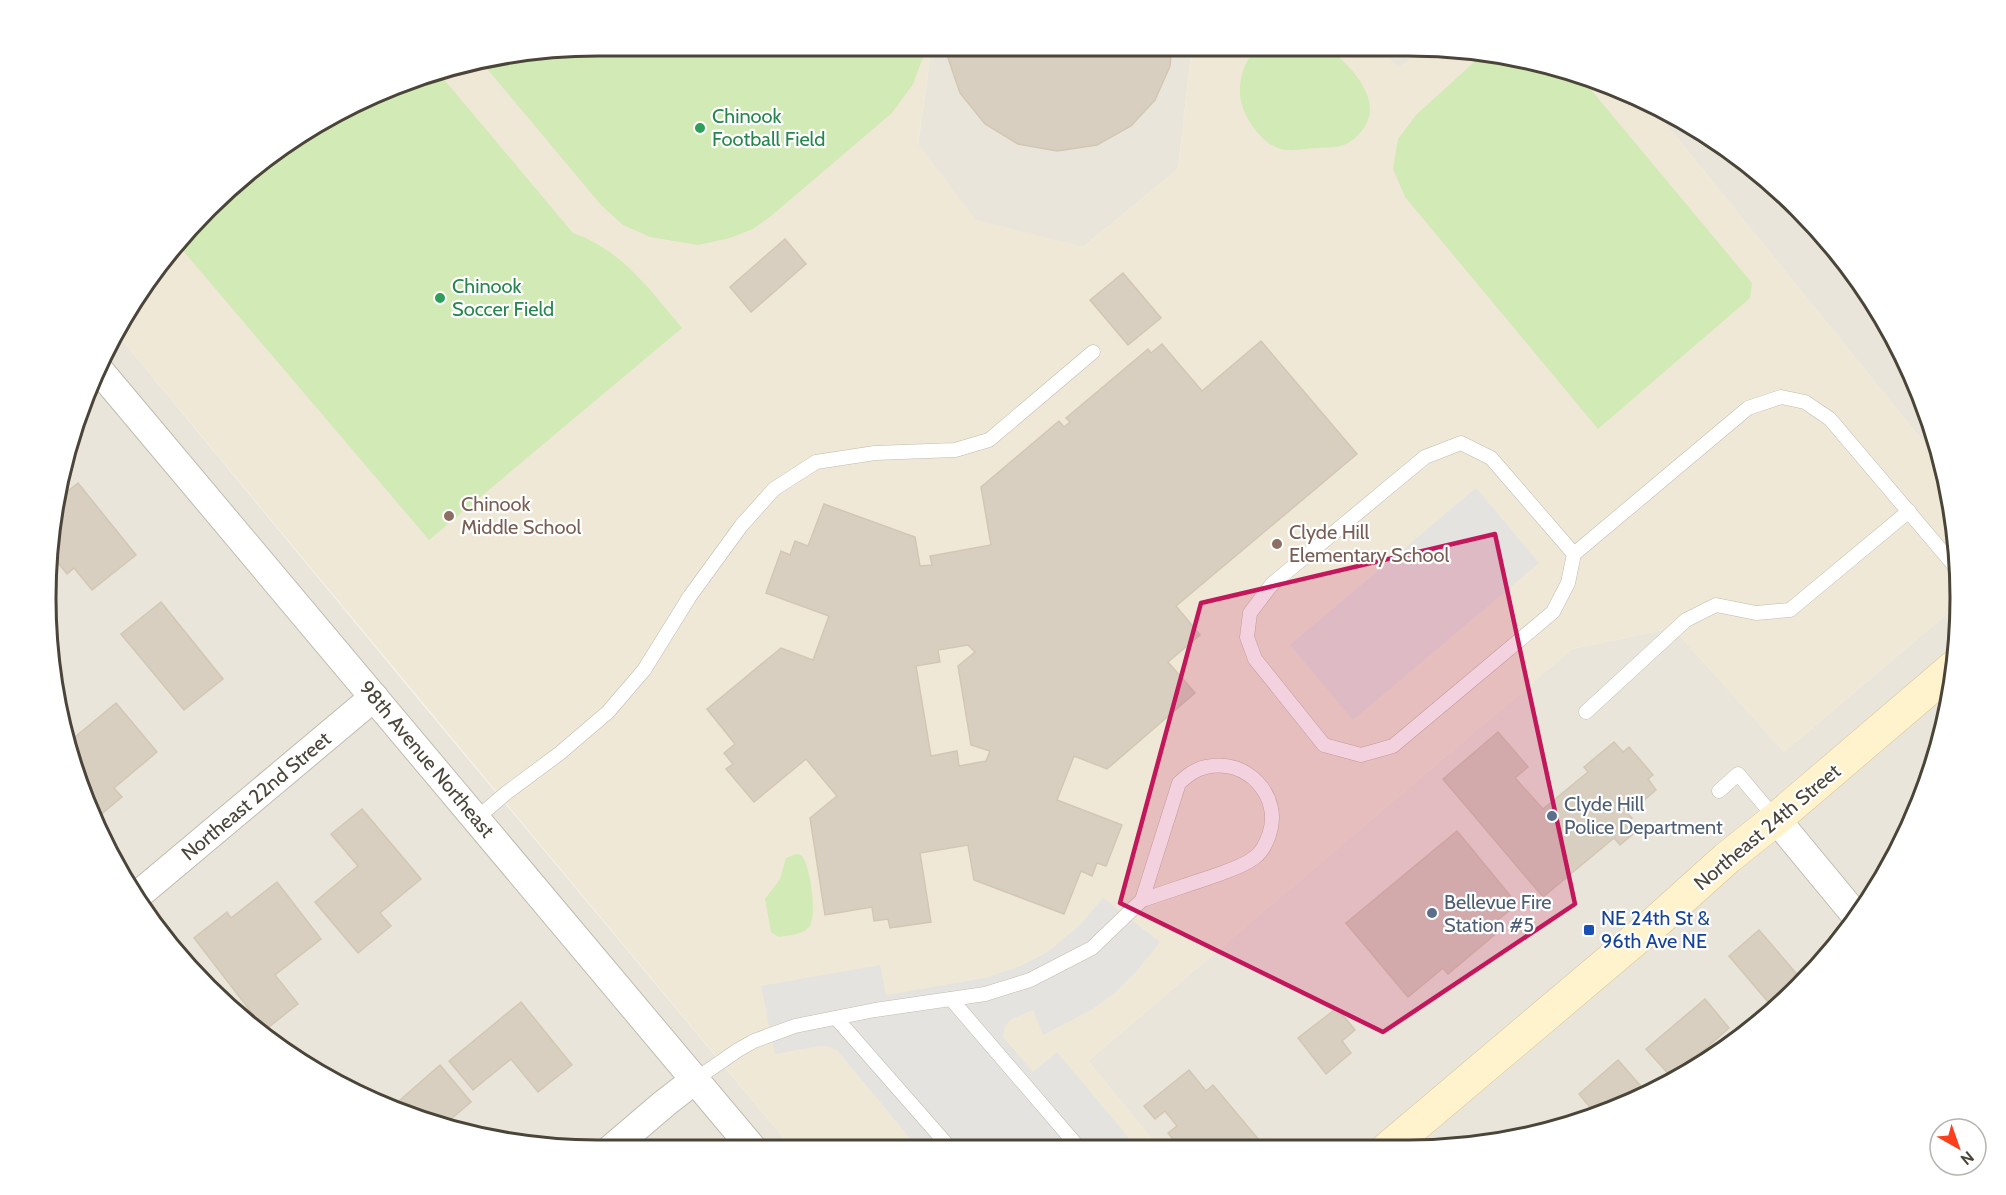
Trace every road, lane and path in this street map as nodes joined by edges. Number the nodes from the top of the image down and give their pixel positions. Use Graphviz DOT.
graph roads {
  1 [pos="1093,352"];
  2 [pos="103,375"];
  3 [pos="1909,511"];
  4 [pos="1574,555"];
  5 [pos="1949,559"];
  6 [pos="1945,675"];
  7 [pos="374,696"];
  8 [pos="1586,712"];
  9 [pos="1719,791"];
  10 [pos="477,818"];
  11 [pos="1776,819"];
  12 [pos="142,891"];
  13 [pos="1142,900"];
  14 [pos="1851,910"];
  15 [pos="951,999"];
  16 [pos="836,1018"];
  17 [pos="696,1079"];
  18 [pos="622,1140"];
  19 [pos="746,1140"];
  20 [pos="943,1140"];
  21 [pos="1072,1140"];
  22 [pos="1398,1140"];
  1 -- 10 [label="lane"];
  2 -- 7 [label="street, 98th Avenue Northeast"];
  3 -- 4 [label="lane"];
  3 -- 5 [label="lane"];
  3 -- 8 [label="lane"];
  4 -- 4 [label="lane"];
  6 -- 11 [label="main road, Northeast 24th Street"];
  7 -- 10 [label="street, 98th Avenue Northeast"];
  7 -- 12 [label="street, Northeast 22nd Street"];
  9 -- 11 [label="lane"];
  10 -- 17 [label="street, 98th Avenue Northeast"];
  11 -- 14 [label="street"];
  11 -- 22 [label="main road, Northeast 24th Street"];
  13 -- 13 [label="lane"];
  13 -- 15 [label="lane"];
  15 -- 16 [label="lane"];
  15 -- 21 [label="lane"];
  16 -- 17 [label="lane"];
  16 -- 20 [label="lane"];
  17 -- 18 [label="street"];
  17 -- 19 [label="street, 98th Avenue Northeast"];
}
